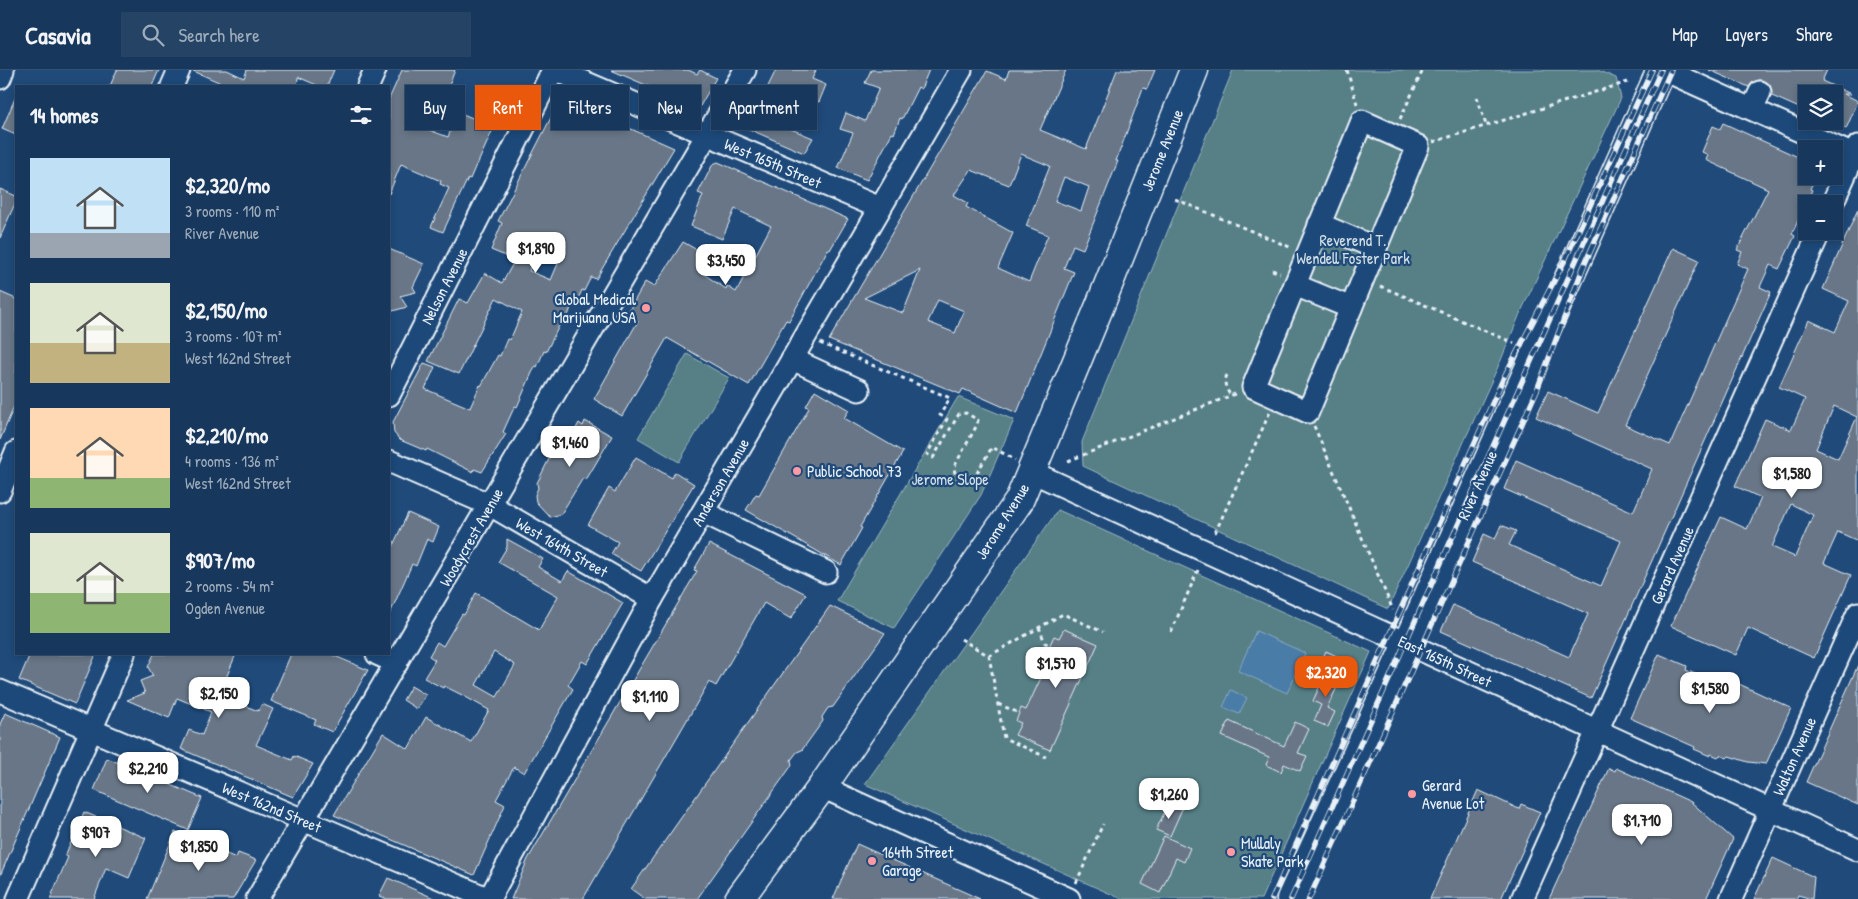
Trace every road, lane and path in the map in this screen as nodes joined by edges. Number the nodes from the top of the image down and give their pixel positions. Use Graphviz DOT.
graph roads {
  1 [pos="3,70"];
  2 [pos="179,70"];
  3 [pos="375,70"];
  4 [pos="552,70"];
  5 [pos="556,70"];
  6 [pos="744,70"];
  7 [pos="961,70"];
  8 [pos="1194,70"];
  9 [pos="1347,70"];
  10 [pos="1423,70"];
  11 [pos="1663,70"];
  12 [pos="0,78"];
  13 [pos="1631,81"];
  14 [pos="172,85"];
  15 [pos="368,85"];
  16 [pos="1476,97"];
  17 [pos="1362,122"];
  18 [pos="1486,125"];
  19 [pos="707,135"];
  20 [pos="1393,135"];
  21 [pos="1418,146"];
  22 [pos="1857,153"];
  23 [pos="1836,195"];
  24 [pos="1175,199"];
  25 [pos="880,208"];
  26 [pos="1320,224"];
  27 [pos="1816,240"];
  28 [pos="1376,248"];
  29 [pos="1307,255"];
  30 [pos="1363,279"];
  31 [pos="1295,285"];
  32 [pos="1351,308"];
  33 [pos="819,343"];
  34 [pos="1514,343"];
  35 [pos="792,359"];
  36 [pos="1228,375"];
  37 [pos="1253,387"];
  38 [pos="858,390"];
  39 [pos="390,393"];
  40 [pos="1231,396"];
  41 [pos="1276,398"];
  42 [pos="1308,412"];
  43 [pos="992,447"];
  44 [pos="15,454"];
  45 [pos="390,461"];
  46 [pos="1068,461"];
  47 [pos="1032,472"];
  48 [pos="0,491"];
  49 [pos="490,505"];
  50 [pos="703,512"];
  51 [pos="1214,533"];
  52 [pos="1198,570"];
  53 [pos="826,572"];
  54 [pos="652,599"];
  55 [pos="1393,610"];
  56 [pos="1858,613"];
  57 [pos="1039,627"];
  58 [pos="1103,632"];
  59 [pos="1171,632"];
  60 [pos="961,639"];
  61 [pos="1407,644"];
  62 [pos="1050,645"];
  63 [pos="124,655"];
  64 [pos="379,655"];
  65 [pos="988,656"];
  66 [pos="397,663"];
  67 [pos="0,691"];
  68 [pos="998,704"];
  69 [pos="1019,714"];
  70 [pos="91,730"];
  71 [pos="1598,730"];
  72 [pos="1046,757"];
  73 [pos="822,787"];
  74 [pos="1770,810"];
  75 [pos="303,820"];
  76 [pos="1103,824"];
  77 [pos="1858,850"];
  78 [pos="1073,891"];
  79 [pos="18,899"];
  80 [pos="257,899"];
  81 [pos="489,899"];
  82 [pos="739,899"];
  83 [pos="1291,899"];
  84 [pos="1522,899"];
  85 [pos="1731,899"];
  1 -- 12 [label="street"];
  2 -- 14 [label="street"];
  3 -- 15 [label="street"];
  4 -- 39 [label="street, Nelson Avenue"];
  5 -- 19 [label="street, West 165th Street"];
  6 -- 19 [label="street, Woodycrest Avenue"];
  7 -- 25 [label="street, Anderson Avenue"];
  8 -- 47 [label="main road, Jerome Avenue"];
  9 -- 17 [label="path"];
  10 -- 20 [label="path"];
  11 -- 22 [label="street"];
  11 -- 61 [label="main road, River Avenue"];
  13 -- 18 [label="path"];
  16 -- 18 [label="path"];
  17 -- 20 [label="street"];
  17 -- 26 [label="street"];
  18 -- 21 [label="path"];
  19 -- 25 [label="street, West 165th Street"];
  19 -- 49 [label="street, Woodycrest Avenue"];
  20 -- 21 [label="street"];
  21 -- 28 [label="street"];
  22 -- 23 [label="street"];
  24 -- 29 [label="path"];
  25 -- 35 [label="street, Anderson Avenue"];
  26 -- 28 [label="street"];
  26 -- 29 [label="street"];
  27 -- 71 [label="street, Gerard Avenue"];
  28 -- 30 [label="street"];
  29 -- 31 [label="street"];
  30 -- 32 [label="street"];
  30 -- 34 [label="path"];
  31 -- 32 [label="street"];
  31 -- 37 [label="street"];
  32 -- 42 [label="street"];
  33 -- 43 [label="path"];
  35 -- 38 [label="street"];
  35 -- 50 [label="street, Anderson Avenue"];
  36 -- 40 [label="path"];
  37 -- 40 [label="path"];
  37 -- 41 [label="street"];
  40 -- 46 [label="path"];
  41 -- 42 [label="street"];
  41 -- 51 [label="path"];
  42 -- 55 [label="path"];
  44 -- 48 [label="street"];
  45 -- 49 [label="street, West 164th Street"];
  47 -- 61 [label="street, East 165th Street"];
  47 -- 73 [label="main road, Jerome Avenue"];
  49 -- 54 [label="street, West 164th Street"];
  49 -- 66 [label="street, Woodycrest Avenue"];
  50 -- 53 [label="street"];
  50 -- 54 [label="street, Anderson Avenue"];
  52 -- 59 [label="path"];
  54 -- 81 [label="street, Anderson Avenue"];
  56 -- 74 [label="street, Walton Avenue"];
  57 -- 58 [label="path"];
  57 -- 62 [label="path"];
  57 -- 65 [label="path"];
  60 -- 65 [label="path"];
  61 -- 71 [label="street, East 165th Street"];
  61 -- 83 [label="main road, River Avenue"];
  63 -- 70 [label="street"];
  64 -- 66 [label="street"];
  65 -- 68 [label="path"];
  66 -- 75 [label="street, Woodycrest Avenue"];
  67 -- 70 [label="street, West 162nd Street"];
  68 -- 69 [label="path"];
  68 -- 72 [label="path"];
  70 -- 75 [label="street, West 162nd Street"];
  70 -- 79 [label="street"];
  71 -- 74 [label="street, East 165th Street"];
  71 -- 84 [label="street, Gerard Avenue"];
  73 -- 78 [label="street"];
  73 -- 82 [label="main road, Jerome Avenue"];
  74 -- 77 [label="street, East 165th Street"];
  74 -- 85 [label="street, Walton Avenue"];
  75 -- 80 [label="street, Woodycrest Avenue"];
  75 -- 81 [label="street, West 162nd Street"];
  76 -- 78 [label="path"];
}
